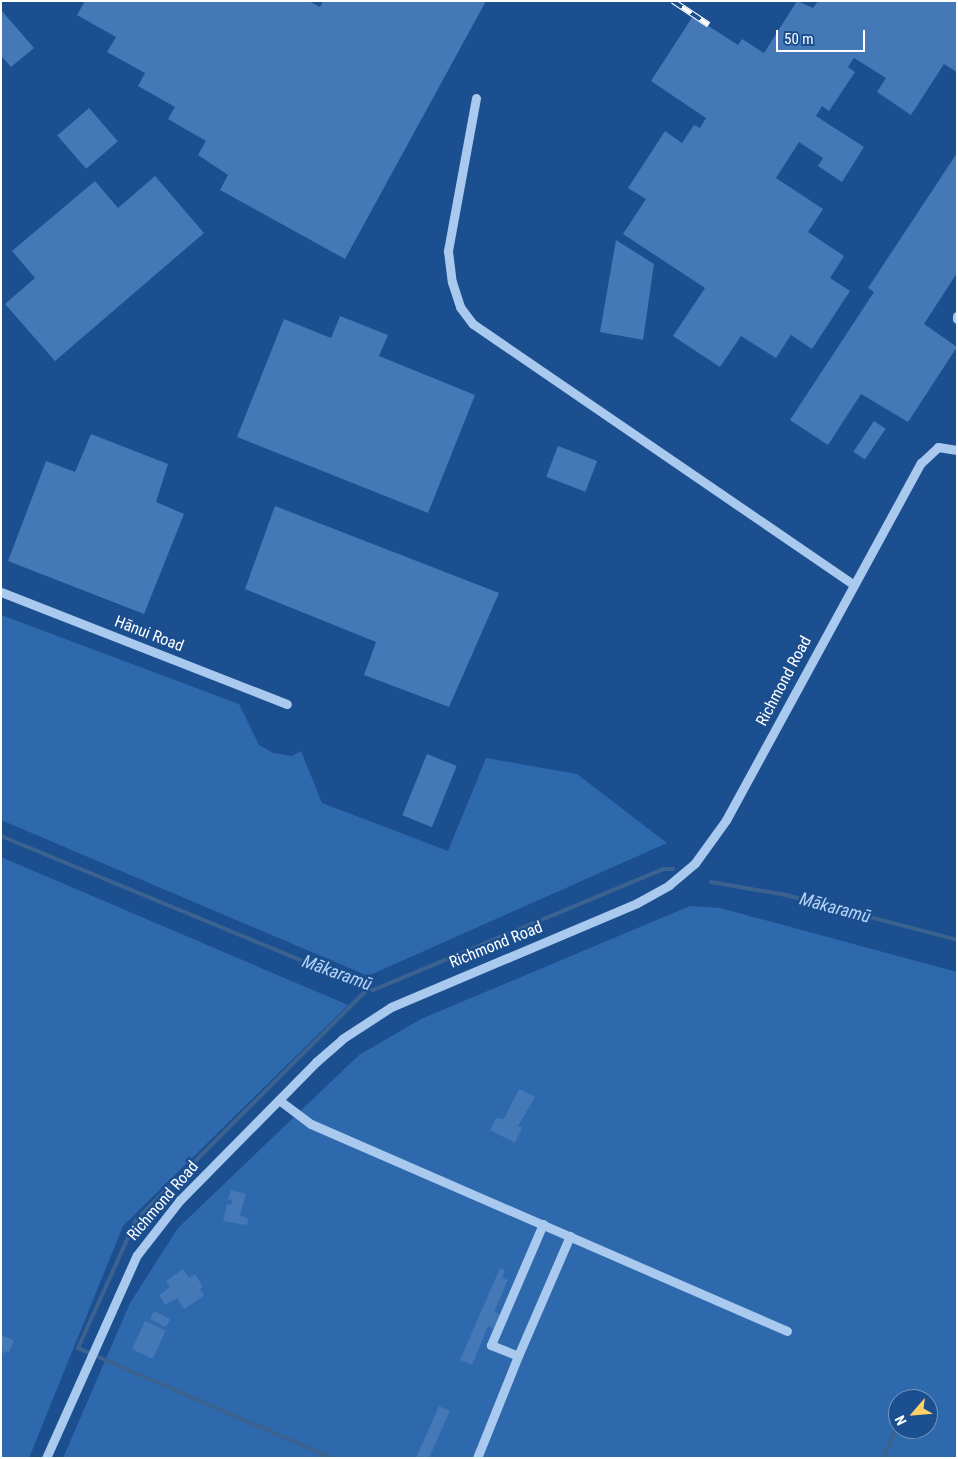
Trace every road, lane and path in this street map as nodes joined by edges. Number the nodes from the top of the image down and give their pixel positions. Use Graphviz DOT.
graph roads {
  1 [pos="476,98"];
  2 [pos="957,450"];
  3 [pos="853,584"];
  4 [pos="1,592"];
  5 [pos="287,704"];
  6 [pos="279,1100"];
  7 [pos="543,1224"];
  8 [pos="570,1236"];
  9 [pos="787,1331"];
  10 [pos="518,1356"];
  11 [pos="46,1458"];
  12 [pos="476,1458"];
  1 -- 3 [label="street"];
  2 -- 3 [label="street, Richmond Road"];
  3 -- 6 [label="street, Richmond Road"];
  4 -- 5 [label="street, Hānui Road"];
  6 -- 7 [label="street"];
  6 -- 11 [label="street, Richmond Road"];
  7 -- 8 [label="street"];
  7 -- 10 [label="street"];
  8 -- 9 [label="street"];
  8 -- 10 [label="street"];
  10 -- 12 [label="street"];
}
